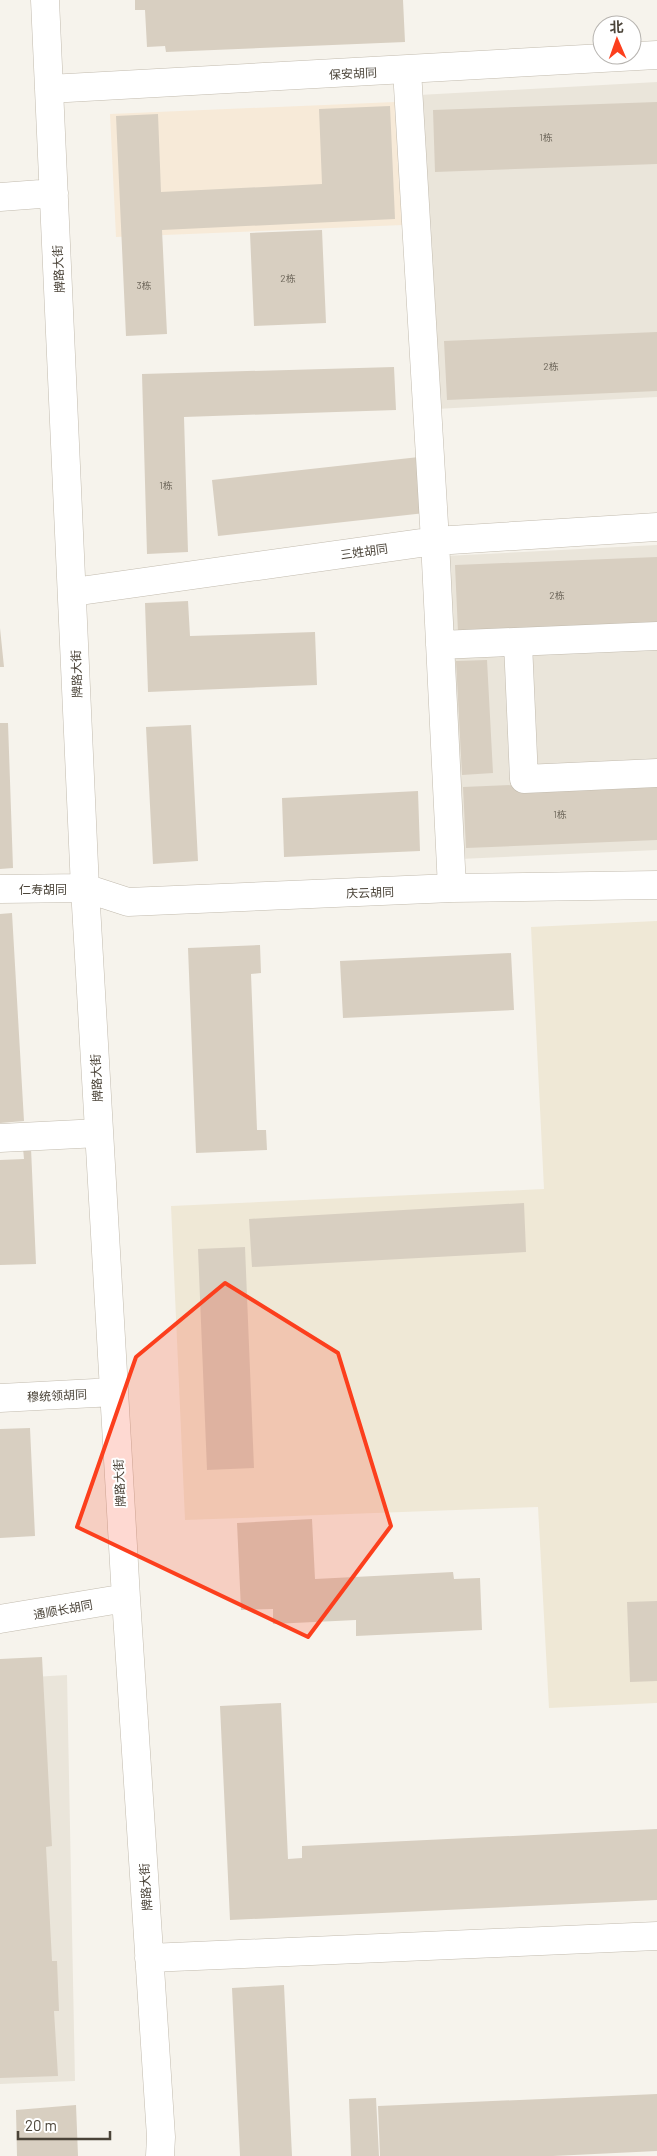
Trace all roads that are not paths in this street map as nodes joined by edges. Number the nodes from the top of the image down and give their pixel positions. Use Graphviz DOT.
graph roads {
  1 [pos="44,0"];
  2 [pos="657,55"];
  3 [pos="407,70"];
  4 [pos="49,89"];
  5 [pos="54,193"];
  6 [pos="0,197"];
  7 [pos="657,527"];
  8 [pos="435,541"];
  9 [pos="73,592"];
  10 [pos="657,636"];
  11 [pos="518,642"];
  12 [pos="440,645"];
  13 [pos="657,773"];
  14 [pos="657,885"];
  15 [pos="85,888"];
  16 [pos="452,888"];
  17 [pos="0,889"];
  18 [pos="99,1133"];
  19 [pos="0,1138"];
  20 [pos="114,1392"];
  21 [pos="0,1398"];
  22 [pos="126,1598"];
  23 [pos="0,1619"];
  24 [pos="657,1936"];
  25 [pos="149,1958"];
  26 [pos="160,2156"];
  1 -- 4 [label="street, 牌路大街"];
  2 -- 3 [label="street, 保安胡同"];
  3 -- 4 [label="street, 保安胡同"];
  3 -- 8 [label="street"];
  4 -- 5 [label="street, 牌路大街"];
  5 -- 6 [label="street"];
  5 -- 9 [label="street, 牌路大街"];
  7 -- 8 [label="street, 三姓胡同"];
  8 -- 9 [label="street, 三姓胡同"];
  8 -- 12 [label="street"];
  9 -- 15 [label="street, 牌路大街"];
  10 -- 11 [label="street"];
  11 -- 12 [label="street"];
  11 -- 13 [label="street"];
  12 -- 16 [label="street"];
  14 -- 16 [label="street, 庆云胡同"];
  15 -- 16 [label="street, 庆云胡同"];
  15 -- 17 [label="street, 仁寿胡同"];
  15 -- 18 [label="street, 牌路大街"];
  18 -- 19 [label="street"];
  18 -- 20 [label="street, 牌路大街"];
  20 -- 21 [label="street, 穆统领胡同"];
  20 -- 22 [label="street, 牌路大街"];
  22 -- 23 [label="street, 通顺长胡同"];
  22 -- 25 [label="street, 牌路大街"];
  24 -- 25 [label="street"];
  25 -- 26 [label="street, 牌路大街"];
}
